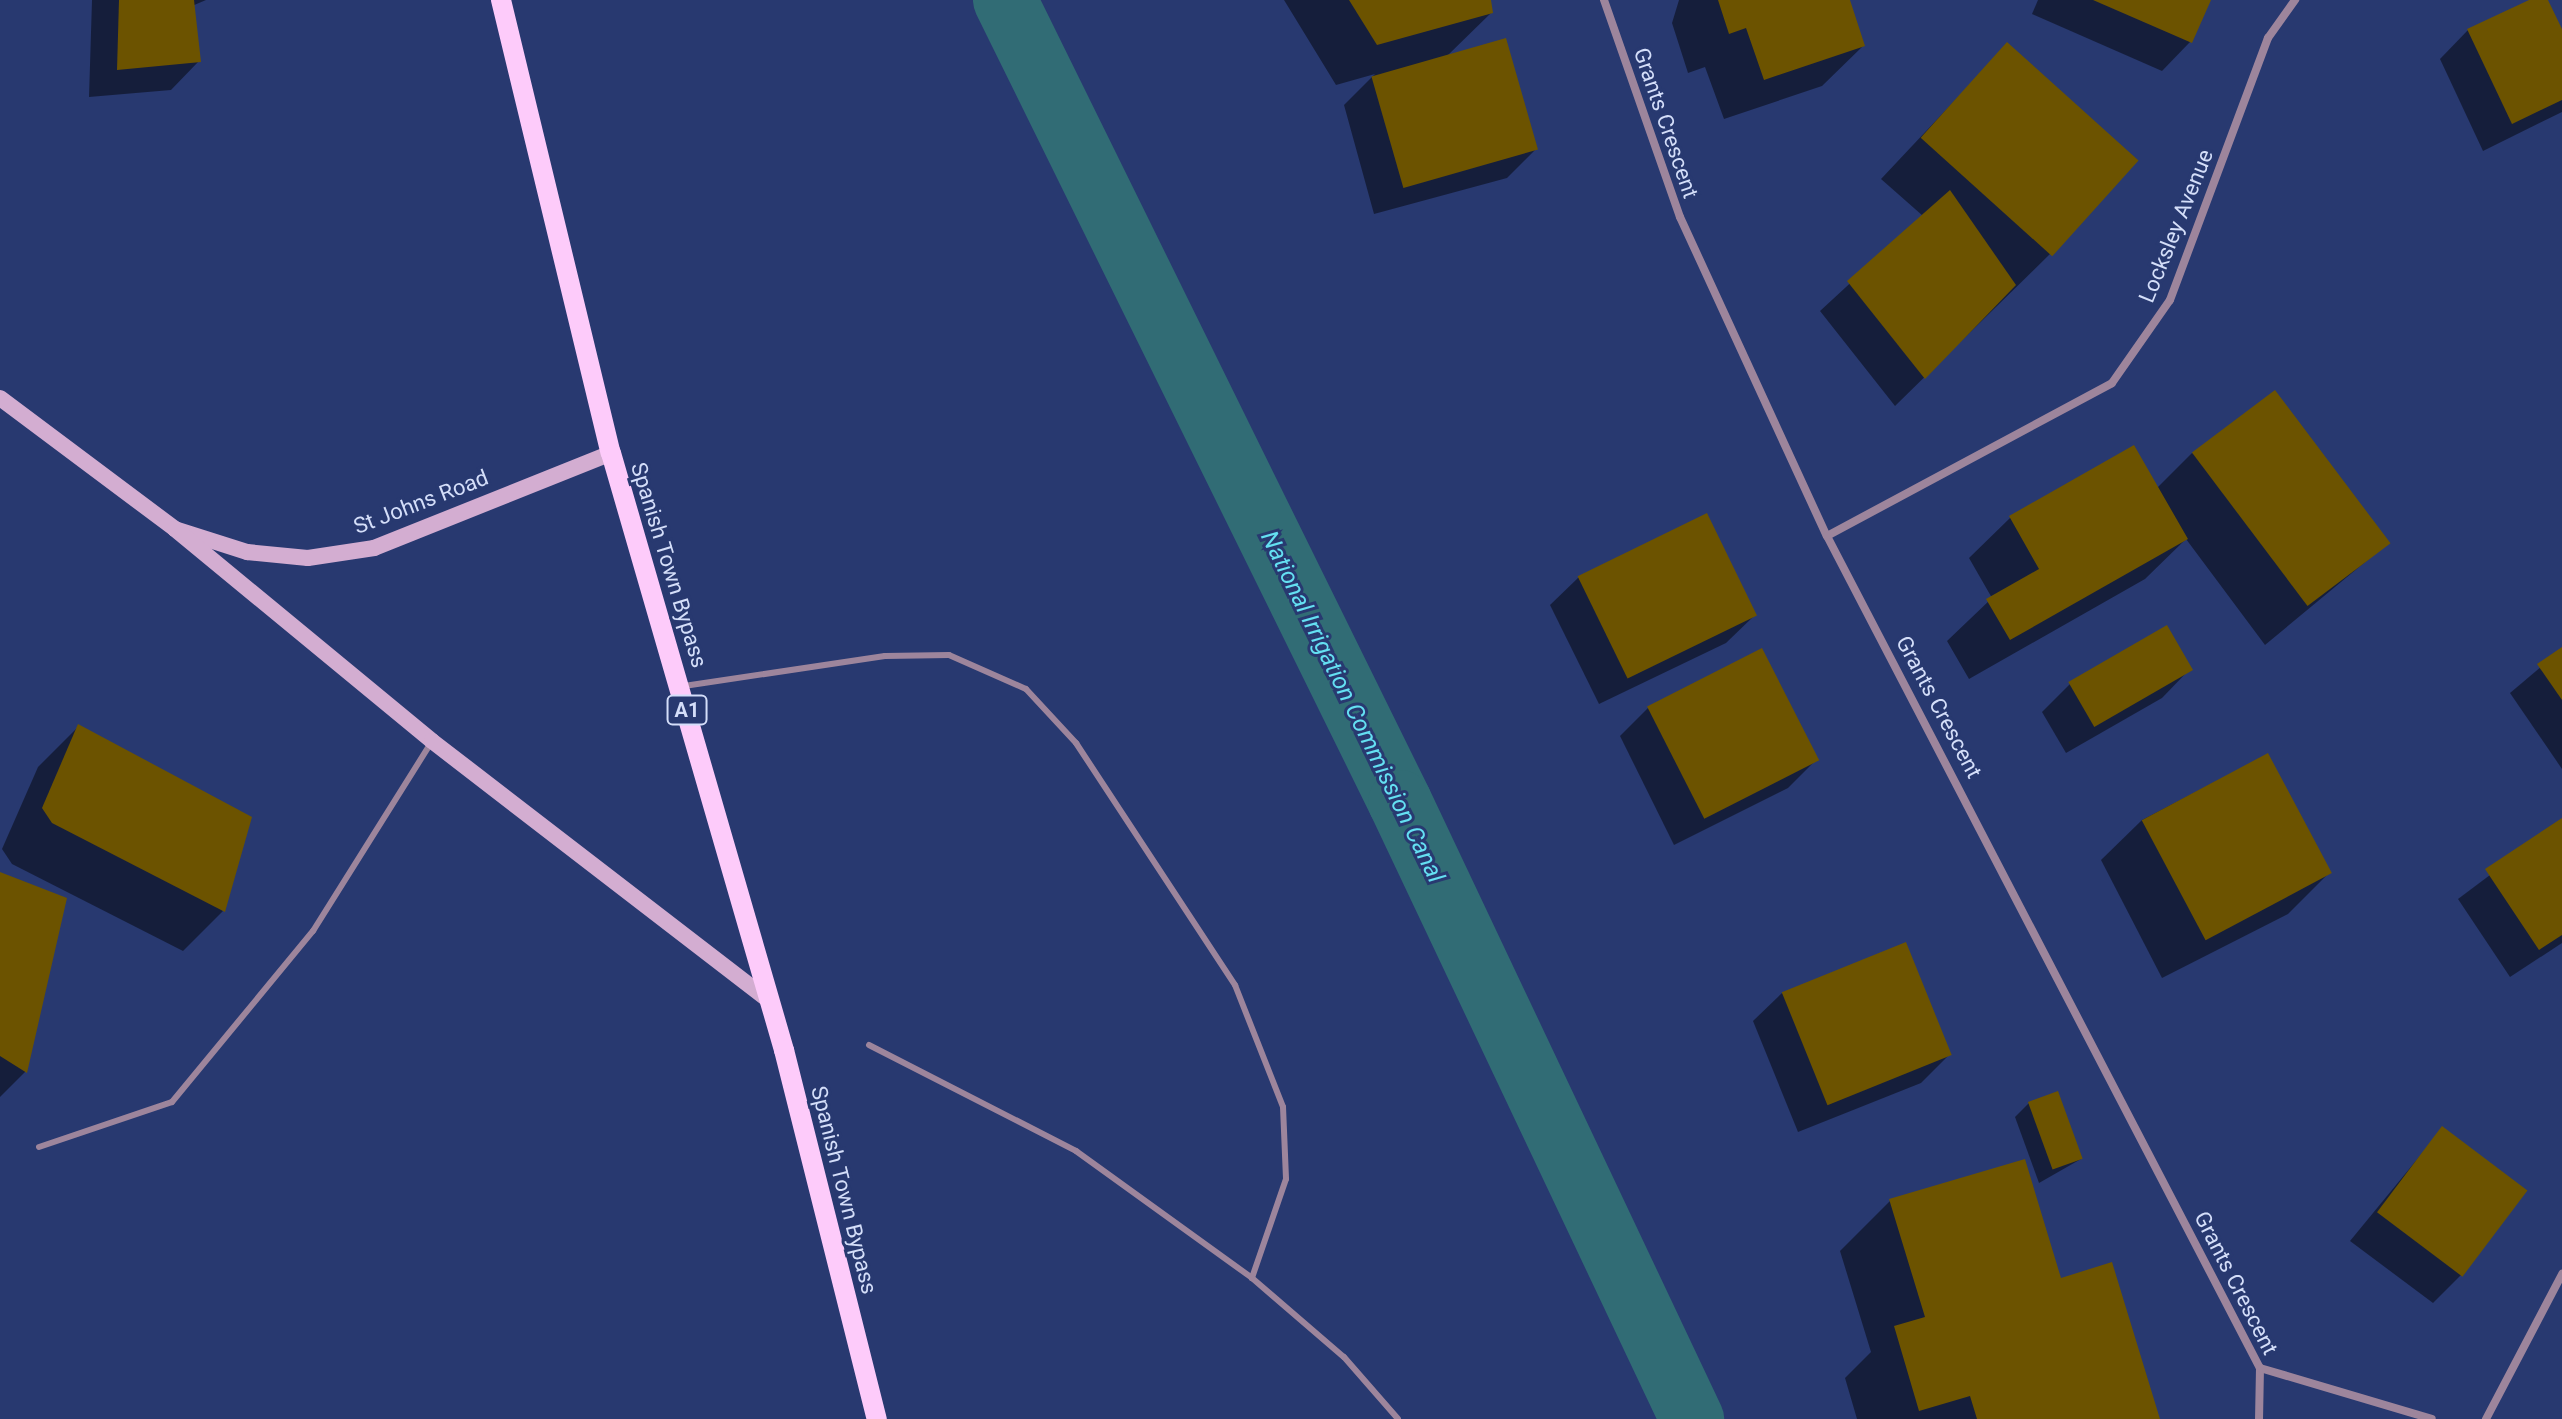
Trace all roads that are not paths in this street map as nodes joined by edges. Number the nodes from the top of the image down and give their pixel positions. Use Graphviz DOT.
graph roads {
  1 [pos="501,0"];
  2 [pos="1604,0"];
  3 [pos="2295,0"];
  4 [pos="0,398"];
  5 [pos="611,453"];
  6 [pos="175,529"];
  7 [pos="1827,536"];
  8 [pos="681,686"];
  9 [pos="432,741"];
  10 [pos="770,1001"];
  11 [pos="869,1045"];
  12 [pos="39,1147"];
  13 [pos="2562,1274"];
  14 [pos="1252,1278"];
  15 [pos="2260,1368"];
  16 [pos="877,1419"];
  17 [pos="1398,1419"];
  18 [pos="2259,1419"];
  19 [pos="2432,1419"];
  20 [pos="2486,1419"];
  1 -- 5 [label="main road, Spanish Town Bypass / A1"];
  2 -- 7 [label="street, Grants Crescent"];
  3 -- 7 [label="street, Locksley Avenue"];
  4 -- 6 [label="main road, St Johns Road"];
  5 -- 6 [label="main road, St Johns Road"];
  5 -- 8 [label="main road, Spanish Town Bypass / A1"];
  6 -- 9 [label="main road"];
  7 -- 15 [label="street, Grants Crescent"];
  8 -- 10 [label="main road, Spanish Town Bypass / A1"];
  8 -- 14 [label="lane"];
  9 -- 10 [label="main road"];
  9 -- 12 [label="lane"];
  10 -- 16 [label="main road, Spanish Town Bypass / A1"];
  11 -- 14 [label="lane"];
  13 -- 20 [label="street"];
  14 -- 17 [label="lane"];
  15 -- 18 [label="street, Grants Crescent"];
  15 -- 19 [label="street"];
}
